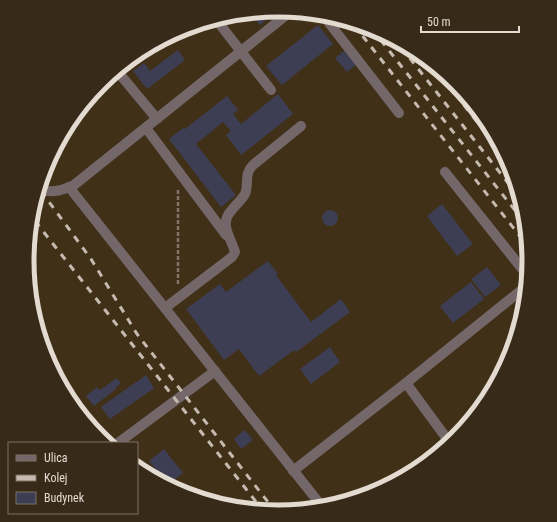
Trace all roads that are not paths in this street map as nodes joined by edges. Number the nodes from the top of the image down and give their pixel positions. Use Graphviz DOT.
graph roads {
  1 [pos="283,17"];
  2 [pos="328,22"];
  3 [pos="220,24"];
  4 [pos="241,52"];
  5 [pos="121,75"];
  6 [pos="271,90"];
  7 [pos="399,113"];
  8 [pos="157,119"];
  9 [pos="301,126"];
  10 [pos="146,128"];
  11 [pos="445,172"];
  12 [pos="69,188"];
  13 [pos="45,191"];
  14 [pos="233,245"];
  15 [pos="522,269"];
  16 [pos="520,291"];
  17 [pos="165,308"];
  18 [pos="215,371"];
  19 [pos="406,382"];
  20 [pos="447,438"];
  21 [pos="119,442"];
  22 [pos="294,471"];
  23 [pos="318,501"];
  1 -- 4 [label="lane"];
  2 -- 7 [label="lane"];
  3 -- 4 [label="lane"];
  4 -- 6 [label="lane"];
  4 -- 8 [label="lane"];
  5 -- 8 [label="lane"];
  8 -- 10 [label="lane"];
  9 -- 14 [label="lane"];
  10 -- 12 [label="lane"];
  10 -- 14 [label="lane"];
  11 -- 15 [label="lane"];
  12 -- 13 [label="lane"];
  12 -- 17 [label="lane"];
  14 -- 17 [label="lane"];
  16 -- 19 [label="lane"];
  17 -- 18 [label="lane"];
  18 -- 21 [label="lane"];
  18 -- 22 [label="lane"];
  19 -- 20 [label="lane"];
  19 -- 22 [label="lane"];
  22 -- 23 [label="lane"];
}
